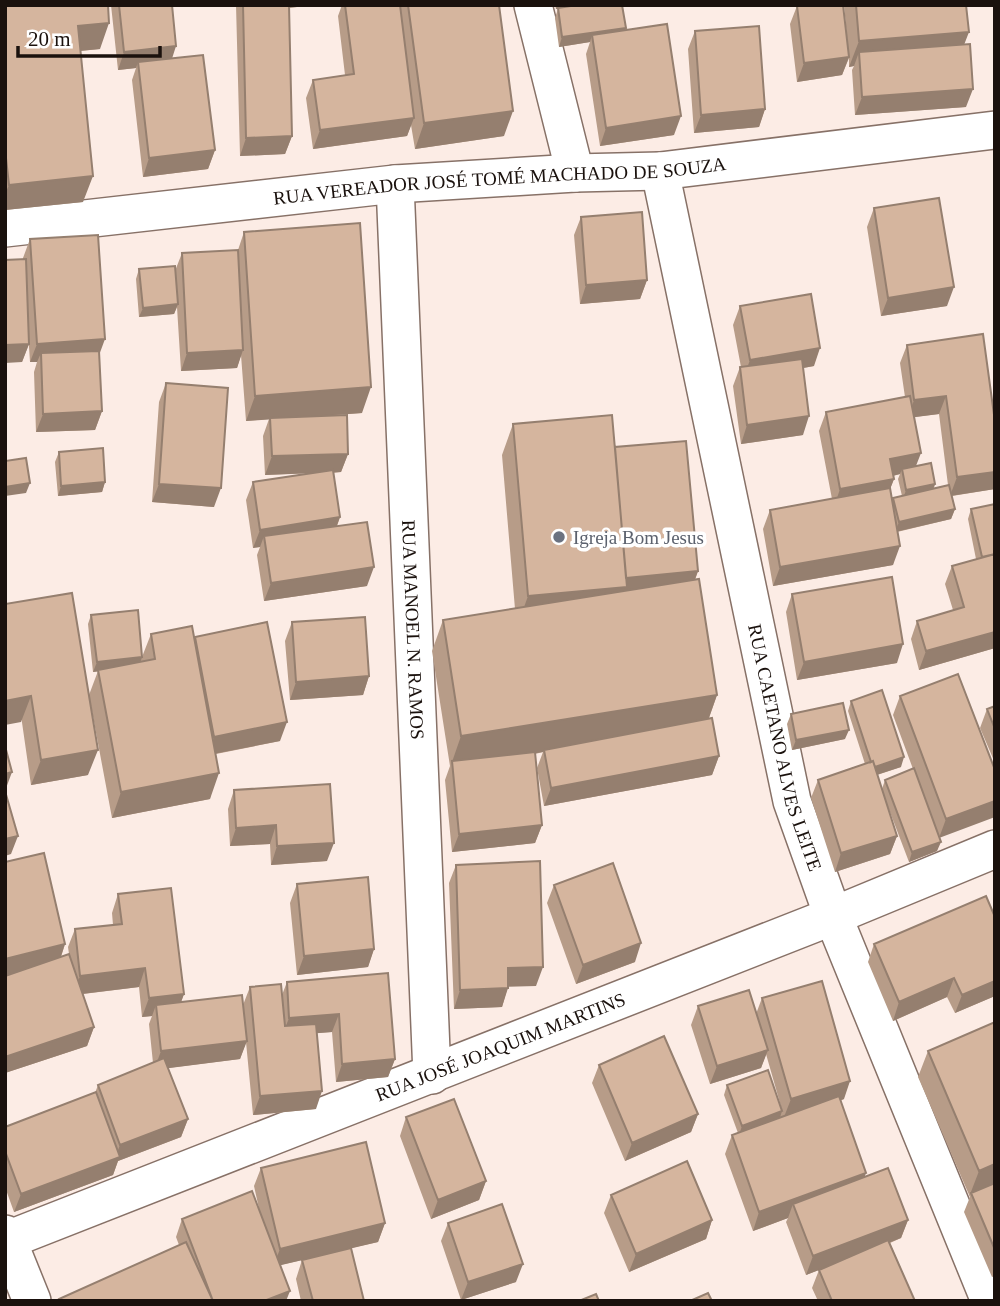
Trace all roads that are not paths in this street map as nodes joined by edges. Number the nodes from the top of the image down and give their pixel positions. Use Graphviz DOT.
graph roads {
  1 [pos="533,5"];
  2 [pos="995,130"];
  3 [pos="660,171"];
  4 [pos="575,173"];
  5 [pos="395,184"];
  6 [pos="5,228"];
  7 [pos="995,849"];
  8 [pos="834,916"];
  9 [pos="432,1075"];
  10 [pos="6,1239"];
  11 [pos="32,1301"];
  12 [pos="990,1301"];
  1 -- 4 [label="street"];
  2 -- 3 [label="street, RUA VEREADOR JOSÉ TOMÉ MACHADO DE SOUZA"];
  3 -- 4 [label="street, RUA VEREADOR JOSÉ TOMÉ MACHADO DE SOUZA"];
  3 -- 8 [label="street, RUA CAETANO ALVES LEITE"];
  4 -- 5 [label="street, RUA VEREADOR JOSÉ TOMÉ MACHADO DE SOUZA"];
  5 -- 6 [label="street, RUA VEREADOR JOSÉ TOMÉ MACHADO DE SOUZA"];
  5 -- 9 [label="street, RUA MANOEL N. RAMOS"];
  7 -- 8 [label="street, RUA JOSÉ JOAQUIM MARTINS"];
  8 -- 9 [label="street, RUA JOSÉ JOAQUIM MARTINS"];
  8 -- 12 [label="street, RUA CAETANO ALVES LEITE"];
  9 -- 10 [label="street, RUA JOSÉ JOAQUIM MARTINS"];
  10 -- 11 [label="street"];
}
